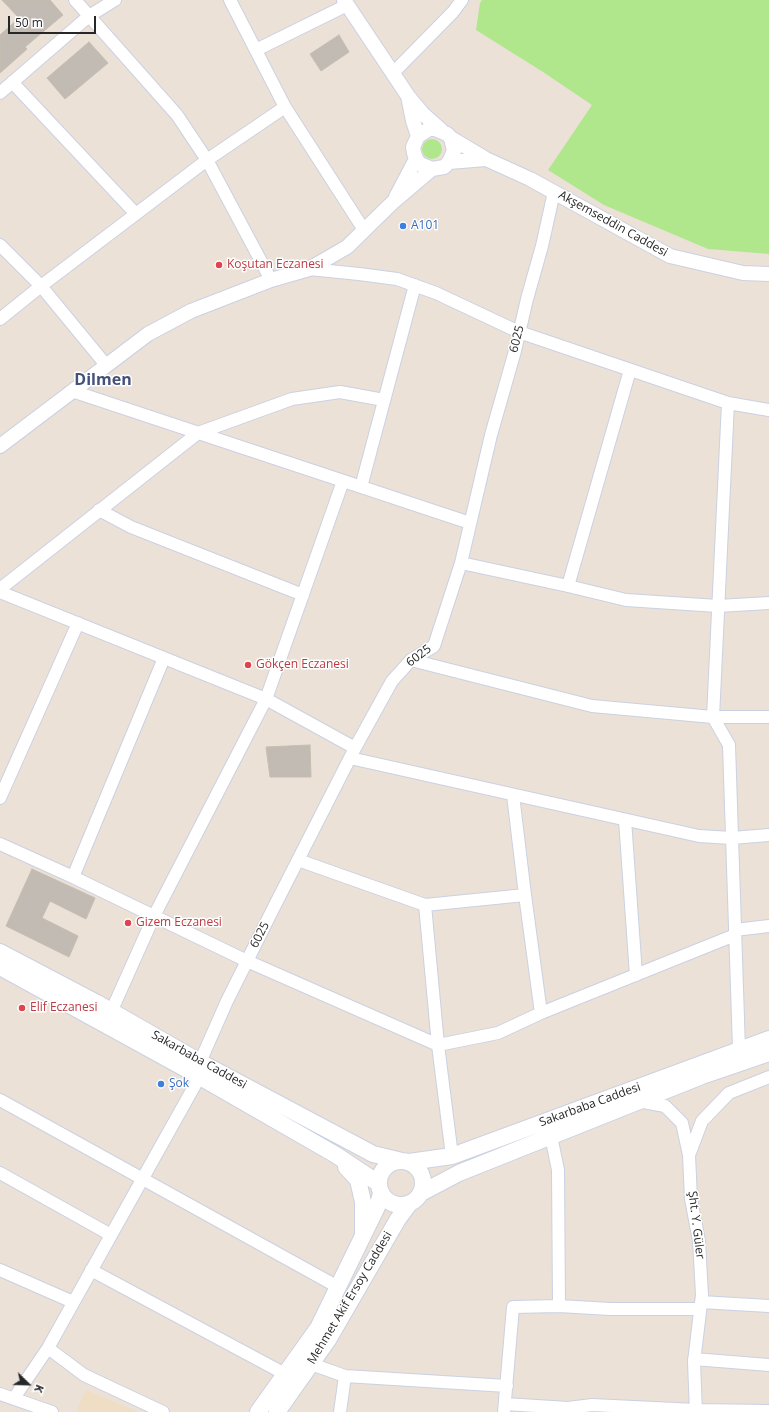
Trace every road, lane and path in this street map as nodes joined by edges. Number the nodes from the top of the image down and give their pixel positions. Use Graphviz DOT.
graph roads {
  1 [pos="76,0"];
  2 [pos="115,0"];
  3 [pos="230,0"];
  4 [pos="462,0"];
  5 [pos="346,3"];
  6 [pos="89,16"];
  7 [pos="256,50"];
  8 [pos="393,73"];
  9 [pos="12,82"];
  10 [pos="0,93"];
  11 [pos="408,96"];
  12 [pos="286,107"];
  13 [pos="446,134"];
  14 [pos="418,136"];
  15 [pos="416,159"];
  16 [pos="486,159"];
  17 [pos="208,160"];
  18 [pos="449,162"];
  19 [pos="432,169"];
  20 [pos="554,192"];
  21 [pos="392,203"];
  22 [pos="136,214"];
  23 [pos="364,230"];
  24 [pos="0,245"];
  25 [pos="309,269"];
  26 [pos="769,274"];
  27 [pos="271,280"];
  28 [pos="41,286"];
  29 [pos="415,286"];
  30 [pos="0,319"];
  31 [pos="519,332"];
  32 [pos="106,365"];
  33 [pos="630,370"];
  34 [pos="72,391"];
  35 [pos="384,400"];
  36 [pos="728,403"];
  37 [pos="769,410"];
  38 [pos="198,433"];
  39 [pos="0,446"];
  40 [pos="343,481"];
  41 [pos="361,487"];
  42 [pos="99,510"];
  43 [pos="470,523"];
  44 [pos="461,563"];
  45 [pos="568,586"];
  46 [pos="0,589"];
  47 [pos="0,592"];
  48 [pos="303,596"];
  49 [pos="769,604"];
  50 [pos="718,606"];
  51 [pos="78,623"];
  52 [pos="164,658"];
  53 [pos="411,660"];
  54 [pos="266,699"];
  55 [pos="713,717"];
  56 [pos="769,717"];
  57 [pos="352,753"];
  58 [pos="514,795"];
  59 [pos="0,798"];
  60 [pos="625,820"];
  61 [pos="769,835"];
  62 [pos="732,838"];
  63 [pos="0,844"];
  64 [pos="298,860"];
  65 [pos="74,877"];
  66 [pos="524,895"];
  67 [pos="425,905"];
  68 [pos="154,916"];
  69 [pos="769,926"];
  70 [pos="735,933"];
  71 [pos="0,952"];
  72 [pos="247,961"];
  73 [pos="0,967"];
  74 [pos="636,975"];
  75 [pos="111,1012"];
  76 [pos="541,1013"];
  77 [pos="769,1039"];
  78 [pos="438,1045"];
  79 [pos="739,1049"];
  80 [pos="769,1053"];
  81 [pos="200,1069"];
  82 [pos="769,1076"];
  83 [pos="0,1100"];
  84 [pos="638,1101"];
  85 [pos="551,1136"];
  86 [pos="336,1155"];
  87 [pos="689,1155"];
  88 [pos="452,1156"];
  89 [pos="405,1162"];
  90 [pos="0,1173"];
  91 [pos="142,1179"];
  92 [pos="380,1188"];
  93 [pos="416,1198"];
  94 [pos="111,1235"];
  95 [pos="362,1237"];
  96 [pos="0,1270"];
  97 [pos="91,1270"];
  98 [pos="338,1287"];
  99 [pos="73,1302"];
  100 [pos="559,1306"];
  101 [pos="701,1306"];
  102 [pos="769,1306"];
  103 [pos="48,1348"];
  104 [pos="694,1359"];
  105 [pos="311,1364"];
  106 [pos="769,1365"];
  107 [pos="285,1374"];
  108 [pos="345,1376"];
  109 [pos="507,1386"];
  110 [pos="0,1394"];
  111 [pos="14,1398"];
  112 [pos="505,1408"];
  113 [pos="696,1411"];
  114 [pos="769,1411"];
  115 [pos="52,1412"];
  116 [pos="163,1412"];
  117 [pos="258,1412"];
  118 [pos="277,1412"];
  119 [pos="340,1412"];
  1 -- 6 [label="street"];
  2 -- 6 [label="street"];
  3 -- 7 [label="street"];
  4 -- 8 [label="street"];
  5 -- 7 [label="street"];
  5 -- 8 [label="street"];
  6 -- 9 [label="street"];
  6 -- 17 [label="street"];
  7 -- 12 [label="street"];
  8 -- 11 [label="street"];
  9 -- 10 [label="street"];
  9 -- 22 [label="street"];
  11 -- 13 [label="street, Akşemseddin Caddesi"];
  11 -- 14 [label="street"];
  12 -- 17 [label="street"];
  12 -- 23 [label="street"];
  13 -- 14 [label="street"];
  13 -- 16 [label="street, Akşemseddin Caddesi"];
  13 -- 18 [label="street"];
  14 -- 15 [label="street"];
  15 -- 19 [label="street"];
  15 -- 21 [label="street"];
  16 -- 18 [label="street"];
  16 -- 20 [label="street, Akşemseddin Caddesi"];
  17 -- 22 [label="street"];
  17 -- 27 [label="street"];
  18 -- 19 [label="street"];
  19 -- 21 [label="street"];
  20 -- 26 [label="street, Akşemseddin Caddesi"];
  20 -- 31 [label="street, 6025"];
  21 -- 23 [label="street"];
  22 -- 28 [label="street"];
  23 -- 25 [label="street"];
  24 -- 28 [label="street"];
  25 -- 27 [label="street"];
  25 -- 29 [label="street"];
  27 -- 32 [label="street"];
  28 -- 30 [label="street"];
  28 -- 32 [label="street"];
  29 -- 31 [label="street"];
  29 -- 35 [label="street"];
  31 -- 33 [label="street"];
  31 -- 43 [label="street, 6025"];
  32 -- 34 [label="street"];
  33 -- 36 [label="street"];
  33 -- 45 [label="street"];
  34 -- 38 [label="street"];
  34 -- 39 [label="street"];
  35 -- 38 [label="street"];
  35 -- 41 [label="street"];
  36 -- 37 [label="street"];
  36 -- 50 [label="street"];
  38 -- 40 [label="street"];
  38 -- 42 [label="street"];
  40 -- 41 [label="street"];
  40 -- 48 [label="street"];
  41 -- 43 [label="street"];
  42 -- 46 [label="street"];
  42 -- 48 [label="street"];
  43 -- 44 [label="street, 6025"];
  44 -- 45 [label="street"];
  44 -- 53 [label="street, 6025"];
  45 -- 50 [label="street"];
  47 -- 51 [label="street"];
  48 -- 54 [label="street"];
  49 -- 50 [label="street"];
  50 -- 55 [label="street"];
  51 -- 52 [label="street"];
  51 -- 59 [label="street"];
  52 -- 54 [label="street"];
  52 -- 65 [label="street"];
  53 -- 55 [label="street"];
  53 -- 57 [label="street, 6025"];
  54 -- 57 [label="street"];
  54 -- 68 [label="street"];
  55 -- 56 [label="street"];
  55 -- 62 [label="street"];
  57 -- 58 [label="street"];
  57 -- 64 [label="street, 6025"];
  58 -- 60 [label="street"];
  58 -- 66 [label="street"];
  60 -- 62 [label="street"];
  60 -- 74 [label="street"];
  61 -- 62 [label="street"];
  62 -- 70 [label="street"];
  63 -- 65 [label="street"];
  64 -- 67 [label="street"];
  64 -- 72 [label="street, 6025"];
  65 -- 68 [label="street"];
  66 -- 67 [label="street"];
  66 -- 76 [label="street"];
  67 -- 78 [label="street"];
  68 -- 72 [label="street"];
  68 -- 75 [label="street"];
  69 -- 70 [label="street"];
  70 -- 74 [label="street"];
  70 -- 79 [label="street"];
  71 -- 75 [label="main road, Sakarbaba Caddesi"];
  72 -- 78 [label="street"];
  72 -- 81 [label="street, 6025"];
  73 -- 81 [label="main road, Sakarbaba Caddesi"];
  74 -- 76 [label="street"];
  75 -- 81 [label="main road, Sakarbaba Caddesi"];
  76 -- 78 [label="street"];
  77 -- 79 [label="main road, Sakarbaba Caddesi"];
  78 -- 88 [label="street"];
  79 -- 88 [label="main road, Sakarbaba Caddesi"];
  80 -- 84 [label="main road, Sakarbaba Caddesi"];
  81 -- 86 [label="main road, Sakarbaba Caddesi"];
  81 -- 89 [label="main road, Sakarbaba Caddesi"];
  81 -- 91 [label="street, 6025"];
  82 -- 87 [label="street, Şht. Y. Güler"];
  83 -- 91 [label="street"];
  84 -- 85 [label="main road, Sakarbaba Caddesi"];
  84 -- 87 [label="street"];
  85 -- 93 [label="main road, Sakarbaba Caddesi"];
  85 -- 100 [label="street"];
  86 -- 92 [label="main road, Sakarbaba Caddesi"];
  86 -- 95 [label="main road"];
  87 -- 101 [label="street, Şht. Y. Güler"];
  88 -- 89 [label="main road, Sakarbaba Caddesi"];
  89 -- 92 [label="main road"];
  89 -- 93 [label="main road"];
  90 -- 94 [label="street"];
  91 -- 94 [label="street, 6025"];
  91 -- 98 [label="street"];
  92 -- 93 [label="main road"];
  92 -- 95 [label="main road, Mehmet Akif Ersoy Caddesi"];
  93 -- 105 [label="main road, Mehmet Akif Ersoy Caddesi"];
  94 -- 97 [label="street, 6025"];
  95 -- 98 [label="main road, Mehmet Akif Ersoy Caddesi"];
  96 -- 99 [label="street"];
  97 -- 99 [label="street, 6025"];
  97 -- 107 [label="street"];
  98 -- 107 [label="main road, Mehmet Akif Ersoy Caddesi"];
  99 -- 103 [label="street, 6025"];
  100 -- 101 [label="street"];
  100 -- 109 [label="street"];
  101 -- 102 [label="street"];
  101 -- 104 [label="street, Şht. Y. Güler"];
  103 -- 111 [label="street, 6025"];
  103 -- 116 [label="street"];
  104 -- 106 [label="street"];
  104 -- 113 [label="street, Şht. Y. Güler"];
  105 -- 108 [label="street"];
  105 -- 118 [label="main road, Mehmet Akif Ersoy Caddesi"];
  107 -- 117 [label="main road, Mehmet Akif Ersoy Caddesi"];
  108 -- 109 [label="street"];
  108 -- 119 [label="street"];
  109 -- 112 [label="street"];
  110 -- 111 [label="street"];
  111 -- 115 [label="street"];
  112 -- 113 [label="street"];
  113 -- 114 [label="street"];
}
